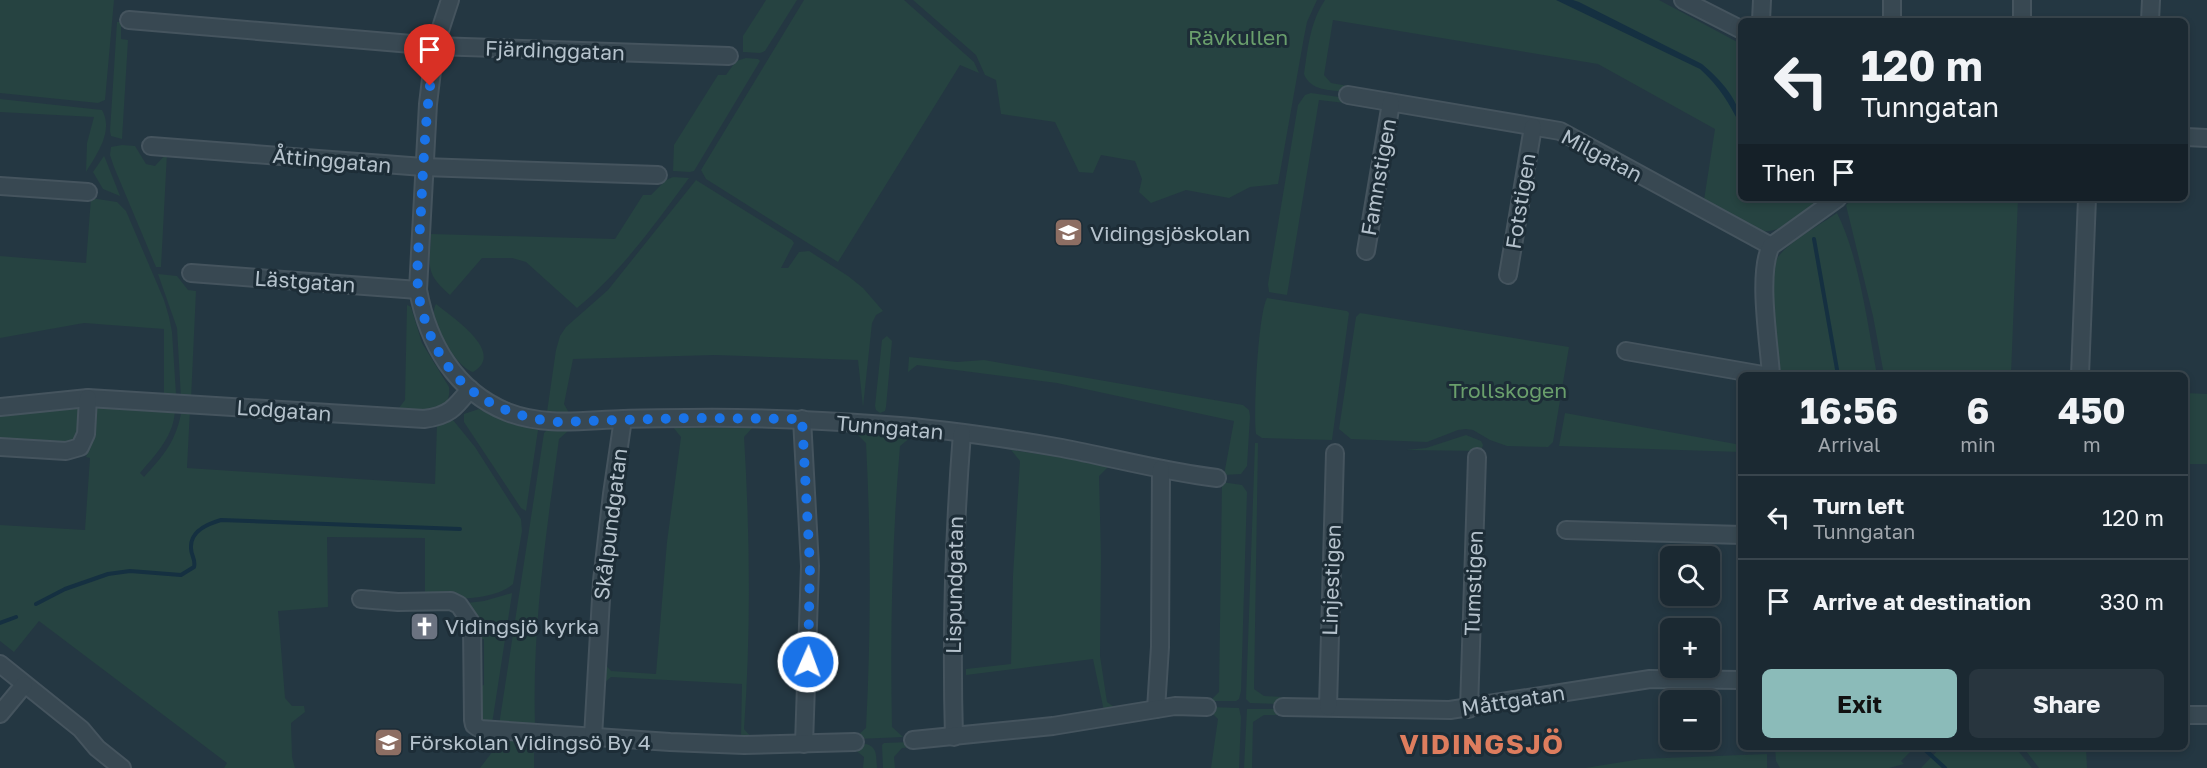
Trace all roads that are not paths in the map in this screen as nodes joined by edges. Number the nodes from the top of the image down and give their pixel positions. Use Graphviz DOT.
graph roads {
  1 [pos="450,0"];
  2 [pos="1683,0"];
  3 [pos="1762,0"];
  4 [pos="1892,0"];
  5 [pos="2022,0"];
  6 [pos="2151,0"];
  7 [pos="1761,18"];
  8 [pos="1892,18"];
  9 [pos="2022,18"];
  10 [pos="2150,18"];
  11 [pos="129,20"];
  12 [pos="1738,28"];
  13 [pos="435,46"];
  14 [pos="729,56"];
  15 [pos="1348,95"];
  16 [pos="1391,103"];
  17 [pos="1533,126"];
  18 [pos="2188,137"];
  19 [pos="2207,138"];
  20 [pos="151,146"];
  21 [pos="423,168"];
  22 [pos="658,175"];
  23 [pos="0,186"];
  24 [pos="88,192"];
  25 [pos="1834,201"];
  26 [pos="2087,201"];
  27 [pos="1771,246"];
  28 [pos="1366,251"];
  29 [pos="191,273"];
  30 [pos="1508,275"];
  31 [pos="418,290"];
  32 [pos="1626,351"];
  33 [pos="1746,372"];
  34 [pos="1771,372"];
  35 [pos="2080,372"];
  36 [pos="470,389"];
  37 [pos="88,398"];
  38 [pos="0,407"];
  39 [pos="623,419"];
  40 [pos="802,419"];
  41 [pos="962,433"];
  42 [pos="0,447"];
  43 [pos="1335,453"];
  44 [pos="1477,457"];
  45 [pos="1161,469"];
  46 [pos="1217,478"];
  47 [pos="1566,530"];
  48 [pos="1738,535"];
  49 [pos="361,599"];
  50 [pos="0,664"];
  51 [pos="1738,680"];
  52 [pos="24,685"];
  53 [pos="1207,707"];
  54 [pos="1284,707"];
  55 [pos="1328,707"];
  56 [pos="1156,709"];
  57 [pos="1469,709"];
  58 [pos="0,714"];
  59 [pos="2207,715"];
  60 [pos="2188,716"];
  61 [pos="593,737"];
  62 [pos="954,737"];
  63 [pos="913,740"];
  64 [pos="855,742"];
  65 [pos="804,744"];
  66 [pos="122,768"];
  1 -- 13 [label="street, Tunngatan"];
  2 -- 12 [label="street"];
  3 -- 7 [label="street"];
  4 -- 8 [label="street"];
  5 -- 9 [label="street"];
  6 -- 10 [label="street"];
  11 -- 13 [label="street, Fjärdinggatan"];
  13 -- 14 [label="street, Fjärdinggatan"];
  13 -- 21 [label="street, Tunngatan"];
  15 -- 16 [label="street, Milgatan"];
  16 -- 17 [label="street, Milgatan"];
  16 -- 28 [label="street, Famnstigen"];
  17 -- 27 [label="street, Milgatan"];
  17 -- 30 [label="street, Fotstigen"];
  18 -- 19 [label="street"];
  20 -- 21 [label="street, Åttinggatan"];
  21 -- 22 [label="street, Åttinggatan"];
  21 -- 31 [label="street, Tunngatan"];
  23 -- 24 [label="street"];
  25 -- 27 [label="street"];
  26 -- 35 [label="street"];
  27 -- 34 [label="street"];
  29 -- 31 [label="street, Lästgatan"];
  31 -- 36 [label="street, Tunngatan"];
  32 -- 33 [label="street"];
  36 -- 37 [label="street, Lodgatan"];
  36 -- 39 [label="street, Tunngatan"];
  37 -- 38 [label="street, Lodgatan"];
  37 -- 42 [label="street"];
  39 -- 40 [label="street, Tunngatan"];
  39 -- 61 [label="street, Skålpundgatan"];
  40 -- 41 [label="street, Tunngatan"];
  40 -- 65 [label="street"];
  41 -- 45 [label="street, Tunngatan"];
  41 -- 62 [label="street, Lispundgatan"];
  43 -- 55 [label="street, Linjestigen"];
  44 -- 57 [label="street, Tumstigen"];
  45 -- 46 [label="street, Tunngatan"];
  45 -- 56 [label="street"];
  47 -- 48 [label="street"];
  49 -- 61 [label="street"];
  50 -- 52 [label="street"];
  51 -- 57 [label="street, Måttgatan"];
  52 -- 58 [label="street"];
  52 -- 66 [label="street"];
  53 -- 56 [label="street"];
  54 -- 55 [label="street, Måttgatan"];
  55 -- 57 [label="street, Måttgatan"];
  56 -- 62 [label="street"];
  59 -- 60 [label="street"];
  61 -- 65 [label="street"];
  62 -- 63 [label="street"];
  64 -- 65 [label="street"];
}
